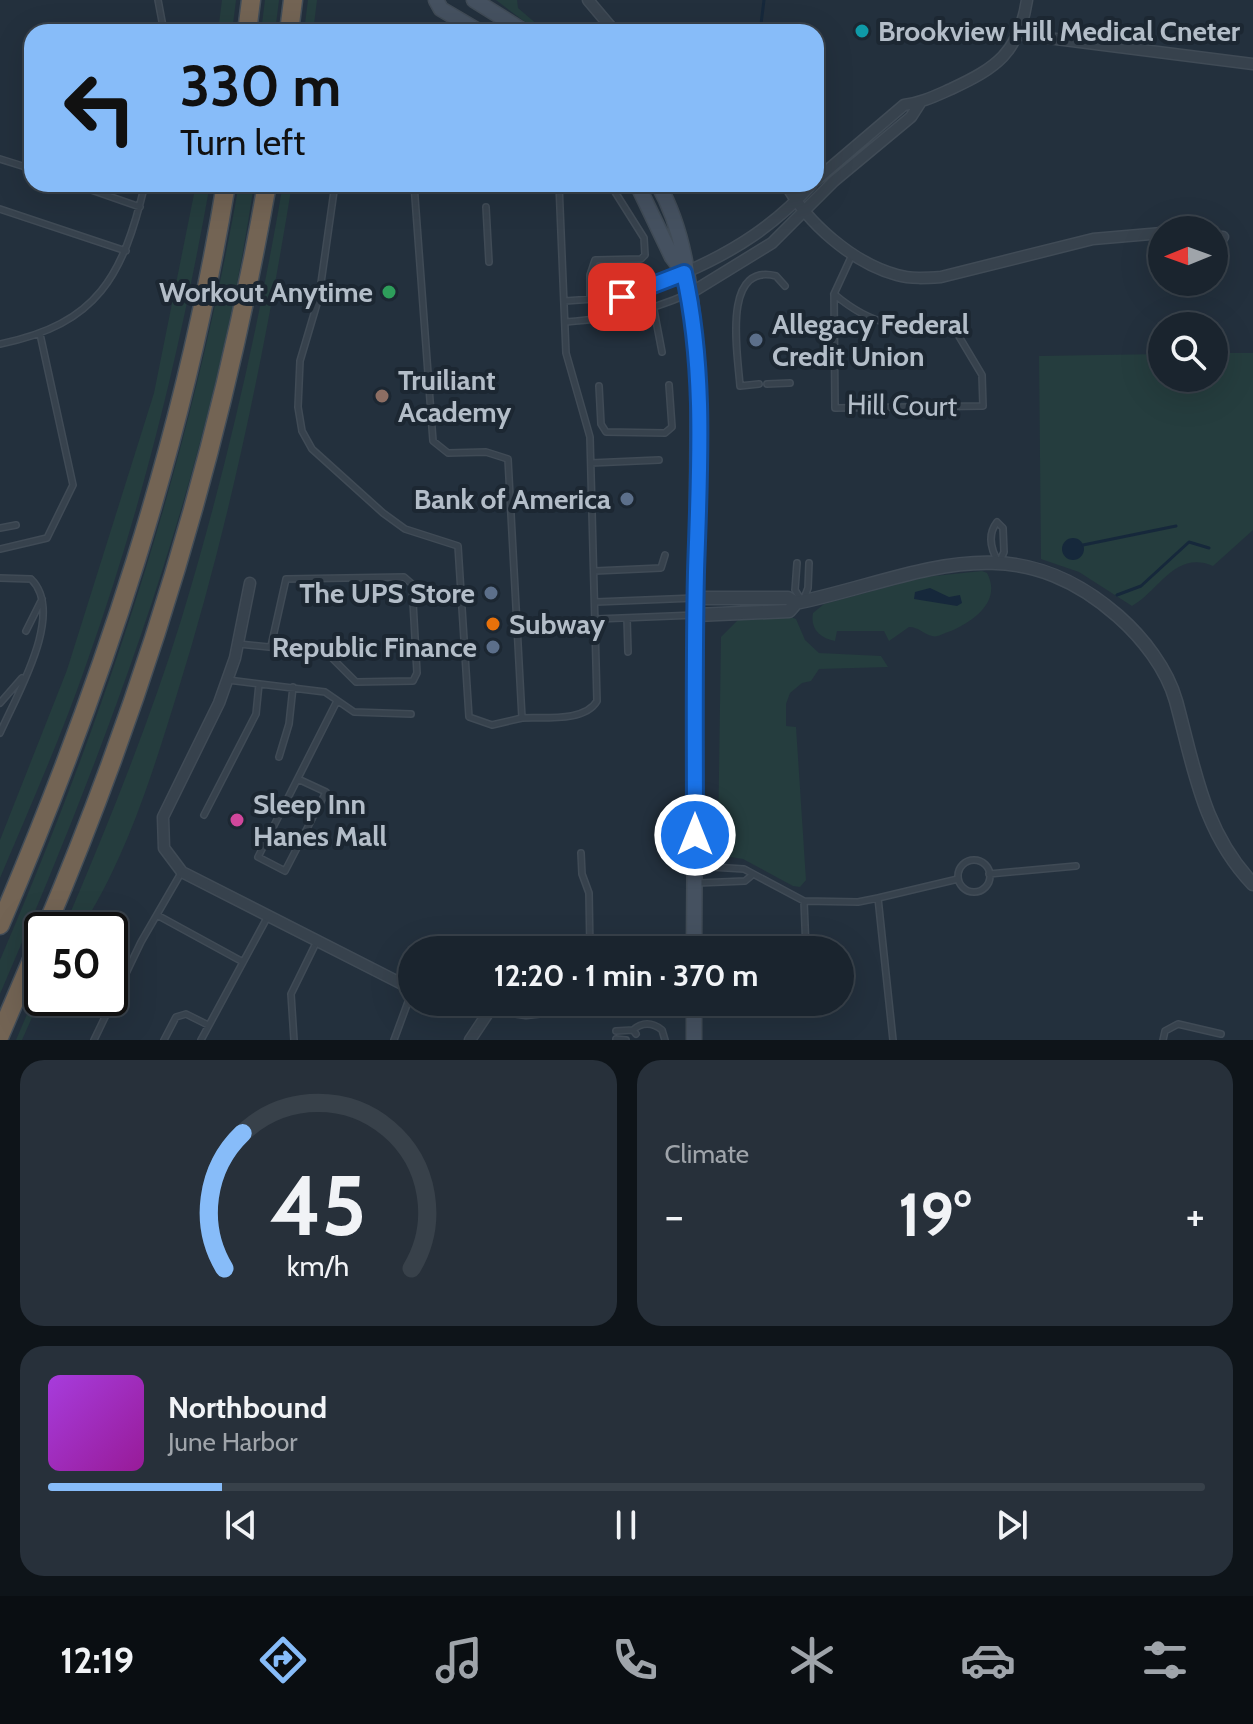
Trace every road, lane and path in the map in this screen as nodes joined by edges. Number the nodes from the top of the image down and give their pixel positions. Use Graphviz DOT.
graph roads {
  1 [pos="158,0"];
  2 [pos="251,0"];
  3 [pos="293,0"];
  4 [pos="436,0"];
  5 [pos="474,0"];
  6 [pos="588,0"];
  7 [pos="1027,0"];
  8 [pos="162,24"];
  9 [pos="248,24"];
  10 [pos="290,24"];
  11 [pos="466,24"];
  12 [pos="512,24"];
  13 [pos="608,24"];
  14 [pos="1016,34"];
  15 [pos="1253,64"];
  16 [pos="920,103"];
  17 [pos="0,159"];
  18 [pos="24,166"];
  19 [pos="824,173"];
  20 [pos="824,191"];
  21 [pos="97,192"];
  22 [pos="143,192"];
  23 [pos="224,192"];
  24 [pos="265,192"];
  25 [pos="334,192"];
  26 [pos="415,192"];
  27 [pos="559,192"];
  28 [pos="615,192"];
  29 [pos="641,192"];
  30 [pos="661,192"];
  31 [pos="791,192"];
  32 [pos="805,192"];
  33 [pos="823,192"];
  34 [pos="796,201"];
  35 [pos="140,207"];
  36 [pos="486,207"];
  37 [pos="0,209"];
  38 [pos="804,212"];
  39 [pos="1148,234"];
  40 [pos="126,251"];
  41 [pos="853,254"];
  42 [pos="489,262"];
  43 [pos="684,273"];
  44 [pos="785,286"];
  45 [pos="689,294"];
  46 [pos="834,294"];
  47 [pos="590,299"];
  48 [pos="565,301"];
  49 [pos="654,310"];
  50 [pos="566,322"];
  51 [pos="40,334"];
  52 [pos="0,344"];
  53 [pos="662,352"];
  54 [pos="790,383"];
  55 [pos="759,384"];
  56 [pos="767,384"];
  57 [pos="669,385"];
  58 [pos="599,386"];
  59 [pos="659,460"];
  60 [pos="591,463"];
  61 [pos="16,525"];
  62 [pos="0,528"];
  63 [pos="0,549"];
  64 [pos="665,555"];
  65 [pos="797,563"];
  66 [pos="809,563"];
  67 [pos="999,563"];
  68 [pos="595,571"];
  69 [pos="0,578"];
  70 [pos="250,583"];
  71 [pos="43,598"];
  72 [pos="696,598"];
  73 [pos="596,602"];
  74 [pos="799,602"];
  75 [pos="696,615"];
  76 [pos="627,618"];
  77 [pos="597,619"];
  78 [pos="26,631"];
  79 [pos="238,644"];
  80 [pos="271,646"];
  81 [pos="628,652"];
  82 [pos="28,671"];
  83 [pos="227,680"];
  84 [pos="259,684"];
  85 [pos="293,687"];
  86 [pos="337,701"];
  87 [pos="0,703"];
  88 [pos="411,714"];
  89 [pos="522,718"];
  90 [pos="0,733"];
  91 [pos="279,757"];
  92 [pos="298,779"];
  93 [pos="204,815"];
  94 [pos="581,853"];
  95 [pos="694,866"];
  96 [pos="1076,866"];
  97 [pos="182,872"];
  98 [pos="989,874"];
  99 [pos="751,876"];
  100 [pos="958,879"];
  101 [pos="694,883"];
  102 [pos="1253,884"];
  103 [pos="878,898"];
  104 [pos="804,901"];
  105 [pos="52,912"];
  106 [pos="157,915"];
  107 [pos="268,916"];
  108 [pos="0,925"];
  109 [pos="590,936"];
  110 [pos="694,936"];
  111 [pos="805,936"];
  112 [pos="317,941"];
  113 [pos="243,962"];
  114 [pos="24,978"];
  115 [pos="398,983"];
  116 [pos="403,1016"];
  117 [pos="484,1016"];
  118 [pos="694,1016"];
  119 [pos="208,1025"];
  120 [pos="616,1031"];
  121 [pos="1221,1034"];
  122 [pos="0,1035"];
  123 [pos="616,1039"];
  124 [pos="695,1039"];
  125 [pos="94,1040"];
  126 [pos="164,1040"];
  127 [pos="201,1040"];
  128 [pos="294,1040"];
  129 [pos="394,1040"];
  130 [pos="470,1040"];
  131 [pos="626,1040"];
  132 [pos="665,1040"];
  133 [pos="893,1040"];
  134 [pos="1163,1040"];
  1 -- 8 [label="lane"];
  2 -- 9 [label="highway"];
  3 -- 10 [label="highway"];
  4 -- 11 [label="main road"];
  5 -- 12 [label="main road"];
  6 -- 13 [label="street"];
  7 -- 14 [label="street"];
  14 -- 15 [label="street"];
  14 -- 16 [label="street"];
  16 -- 19 [label="street"];
  16 -- 20 [label="street"];
  17 -- 18 [label="lane"];
  21 -- 35 [label="lane"];
  22 -- 35 [label="lane"];
  23 -- 108 [label="highway"];
  24 -- 105 [label="highway"];
  25 -- 89 [label="lane"];
  26 -- 89 [label="lane"];
  27 -- 48 [label="lane"];
  28 -- 47 [label="lane"];
  29 -- 43 [label="main road"];
  30 -- 43 [label="main road"];
  31 -- 34 [label="street"];
  32 -- 34 [label="street"];
  33 -- 38 [label="street"];
  34 -- 38 [label="street"];
  34 -- 43 [label="street"];
  35 -- 40 [label="lane"];
  36 -- 42 [label="lane"];
  37 -- 40 [label="lane"];
  38 -- 41 [label="street"];
  38 -- 45 [label="street"];
  39 -- 41 [label="street"];
  40 -- 51 [label="lane"];
  41 -- 46 [label="lane, Hill Court"];
  43 -- 45 [label="main road"];
  43 -- 47 [label="lane"];
  44 -- 55 [label="lane"];
  45 -- 49 [label="lane"];
  45 -- 72 [label="main road"];
  46 -- 46 [label="lane, Hill Court"];
  47 -- 48 [label="lane"];
  48 -- 50 [label="lane"];
  49 -- 50 [label="lane"];
  49 -- 53 [label="lane"];
  50 -- 60 [label="lane"];
  51 -- 52 [label="lane"];
  51 -- 63 [label="lane"];
  54 -- 56 [label="lane"];
  57 -- 58 [label="lane"];
  59 -- 60 [label="lane"];
  60 -- 68 [label="lane"];
  61 -- 62 [label="lane"];
  64 -- 68 [label="lane"];
  65 -- 74 [label="lane"];
  66 -- 74 [label="lane"];
  67 -- 67 [label="lane"];
  67 -- 74 [label="street"];
  67 -- 102 [label="street"];
  68 -- 73 [label="lane"];
  69 -- 71 [label="lane"];
  70 -- 79 [label="street"];
  71 -- 78 [label="lane"];
  71 -- 82 [label="lane"];
  72 -- 73 [label="lane"];
  72 -- 74 [label="street"];
  72 -- 75 [label="main road"];
  73 -- 77 [label="lane"];
  74 -- 75 [label="street"];
  75 -- 76 [label="lane"];
  75 -- 95 [label="main road"];
  76 -- 77 [label="lane"];
  76 -- 81 [label="lane"];
  77 -- 89 [label="lane"];
  79 -- 80 [label="lane"];
  79 -- 83 [label="street"];
  80 -- 80 [label="lane"];
  82 -- 87 [label="lane"];
  82 -- 90 [label="lane"];
  83 -- 84 [label="lane"];
  83 -- 97 [label="street"];
  84 -- 85 [label="lane"];
  84 -- 93 [label="lane"];
  85 -- 86 [label="lane"];
  85 -- 91 [label="lane"];
  86 -- 88 [label="lane"];
  86 -- 92 [label="lane"];
  92 -- 92 [label="lane"];
  94 -- 109 [label="lane"];
  95 -- 99 [label="lane"];
  95 -- 101 [label="main road"];
  96 -- 98 [label="lane"];
  97 -- 106 [label="lane"];
  97 -- 107 [label="street"];
  98 -- 100 [label="lane"];
  98 -- 100 [label="lane"];
  99 -- 101 [label="lane"];
  99 -- 104 [label="lane"];
  100 -- 103 [label="lane"];
  101 -- 110 [label="main road"];
  103 -- 104 [label="lane"];
  103 -- 133 [label="lane"];
  104 -- 111 [label="lane"];
  106 -- 113 [label="lane"];
  106 -- 125 [label="lane"];
  107 -- 112 [label="street"];
  107 -- 113 [label="lane"];
  112 -- 115 [label="street"];
  112 -- 128 [label="lane"];
  113 -- 119 [label="lane"];
  114 -- 122 [label="highway"];
  116 -- 129 [label="lane"];
  117 -- 130 [label="street"];
  118 -- 124 [label="main road"];
  119 -- 126 [label="lane"];
  119 -- 127 [label="lane"];
  120 -- 132 [label="lane"];
  121 -- 134 [label="lane"];
  123 -- 131 [label="lane"];
}
